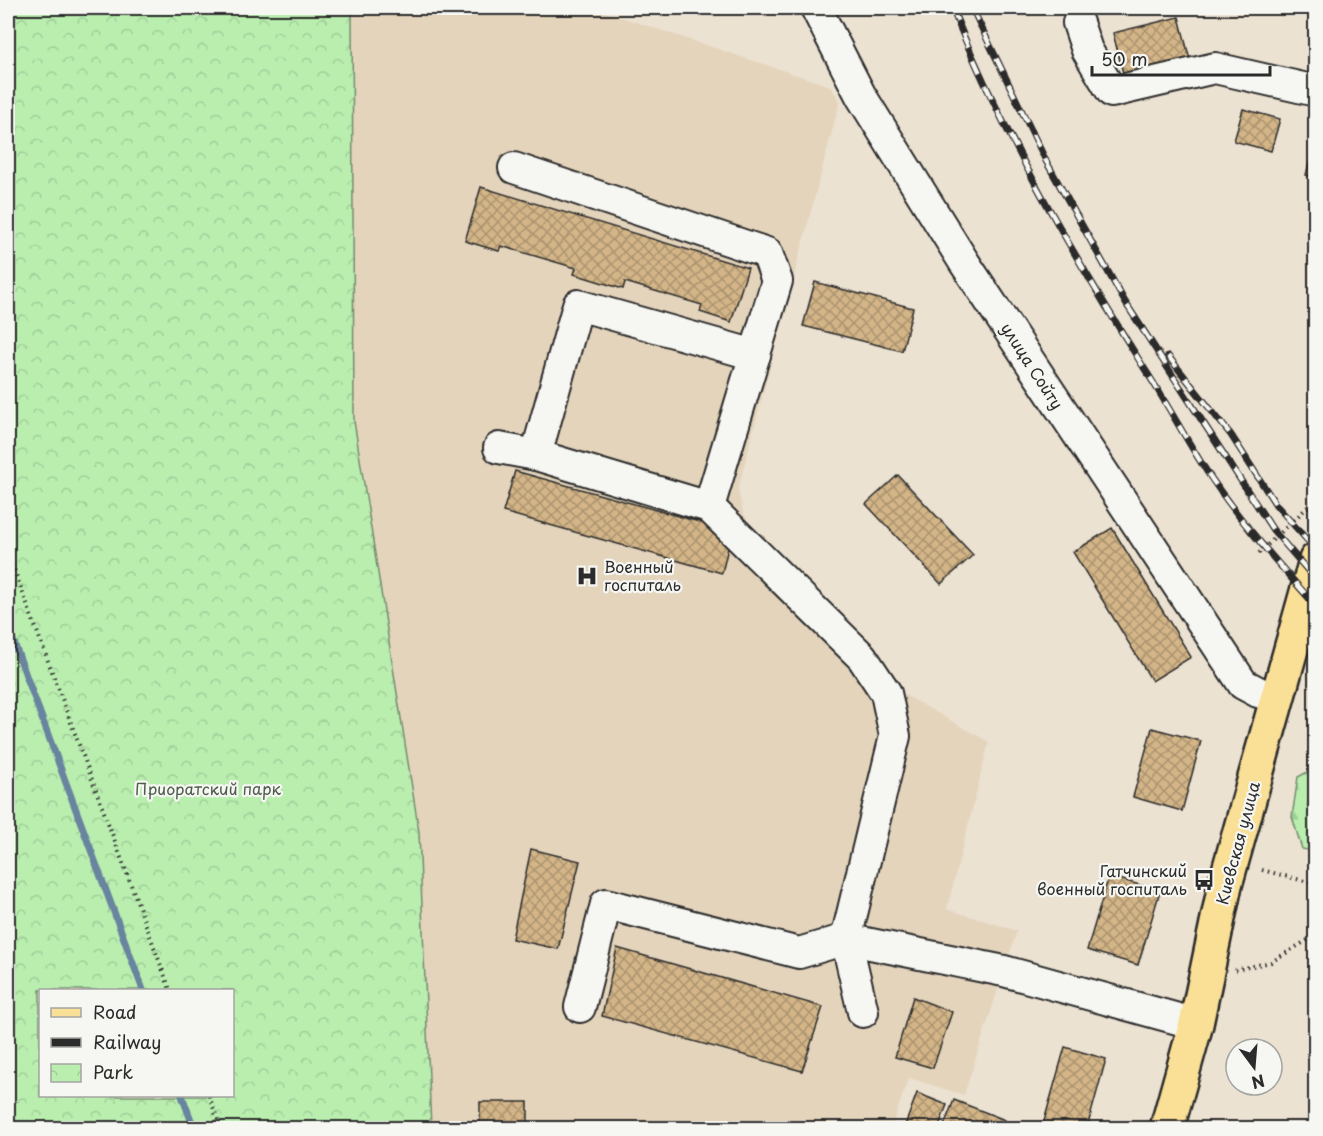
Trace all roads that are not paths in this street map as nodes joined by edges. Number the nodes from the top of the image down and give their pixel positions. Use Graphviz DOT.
graph roads {
  1 [pos="816,8"];
  2 [pos="1078,23"];
  3 [pos="1316,91"];
  4 [pos="514,168"];
  5 [pos="754,355"];
  6 [pos="499,448"];
  7 [pos="536,455"];
  8 [pos="709,507"];
  9 [pos="1316,560"];
  10 [pos="1278,698"];
  11 [pos="846,939"];
  12 [pos="580,1007"];
  13 [pos="863,1012"];
  14 [pos="1196,1024"];
  15 [pos="1167,1128"];
  1 -- 10 [label="street, улица Сойту"];
  2 -- 3 [label="street"];
  4 -- 5 [label="street"];
  5 -- 7 [label="street"];
  5 -- 8 [label="street"];
  6 -- 7 [label="street"];
  7 -- 8 [label="street"];
  8 -- 11 [label="street"];
  9 -- 10 [label="main road, Киевская улица"];
  10 -- 14 [label="main road, Киевская улица"];
  11 -- 12 [label="street"];
  11 -- 13 [label="street"];
  11 -- 14 [label="street"];
  14 -- 15 [label="main road, Киевская улица"];
}
